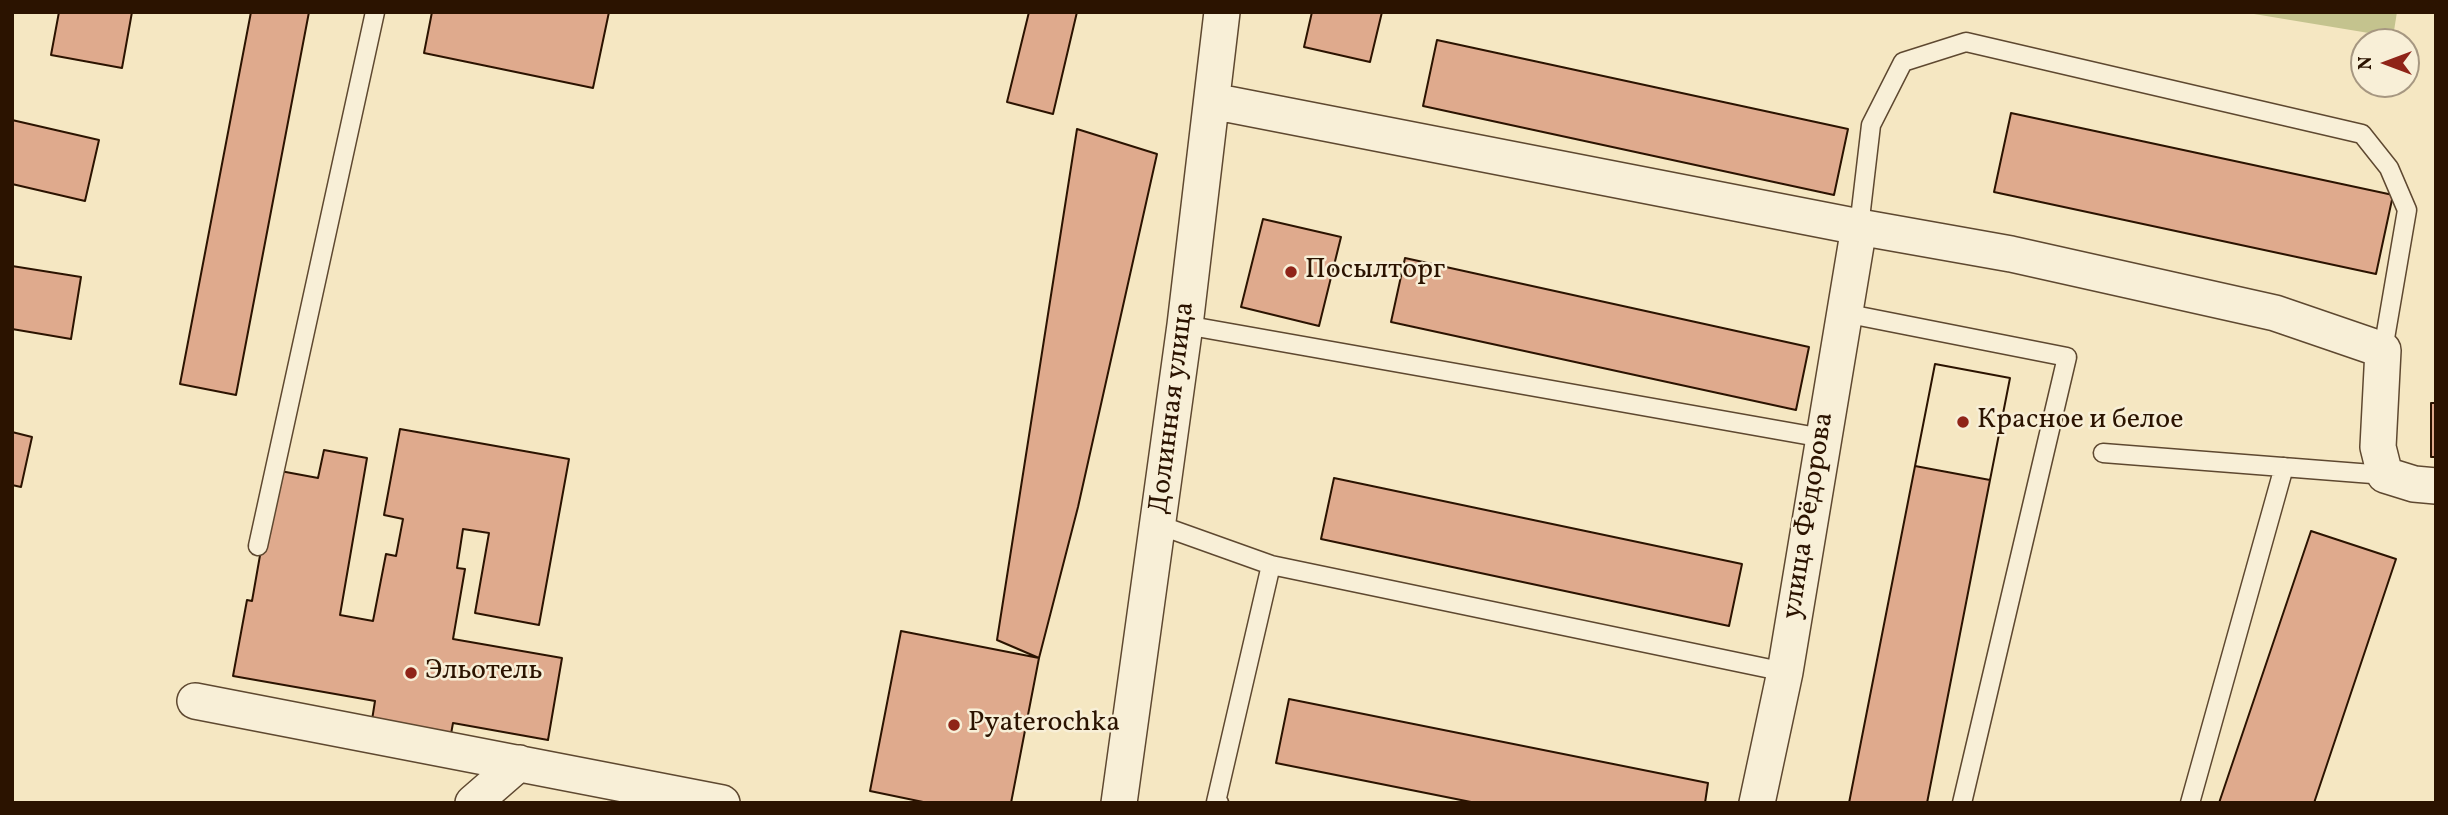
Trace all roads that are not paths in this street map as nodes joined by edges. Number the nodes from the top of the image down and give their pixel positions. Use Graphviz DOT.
graph roads {
  1 [pos="375,12"];
  2 [pos="1222,12"];
  3 [pos="1212,101"];
  4 [pos="1859,227"];
  5 [pos="1844,313"];
  6 [pos="1185,325"];
  7 [pos="2383,350"];
  8 [pos="1823,438"];
  9 [pos="2103,453"];
  10 [pos="2284,467"];
  11 [pos="2412,482"];
  12 [pos="1159,525"];
  13 [pos="258,546"];
  14 [pos="1271,565"];
  15 [pos="1785,672"];
  16 [pos="195,701"];
  17 [pos="519,764"];
  18 [pos="473,803"];
  19 [pos="722,803"];
  20 [pos="1119,803"];
  21 [pos="1219,803"];
  22 [pos="1757,803"];
  23 [pos="1962,803"];
  24 [pos="2190,803"];
  1 -- 13 [label="lane"];
  2 -- 3 [label="street, Долинная улица"];
  3 -- 4 [label="street"];
  3 -- 6 [label="street, Долинная улица"];
  4 -- 5 [label="street, улица Фёдорова"];
  4 -- 7 [label="street"];
  4 -- 7 [label="lane"];
  5 -- 8 [label="street, улица Фёдорова"];
  5 -- 23 [label="lane"];
  6 -- 8 [label="lane"];
  6 -- 12 [label="street, Долинная улица"];
  7 -- 11 [label="street"];
  8 -- 15 [label="street, улица Фёдорова"];
  9 -- 10 [label="lane"];
  10 -- 11 [label="lane"];
  10 -- 24 [label="lane"];
  12 -- 14 [label="lane"];
  12 -- 20 [label="street, Долинная улица"];
  14 -- 15 [label="lane"];
  14 -- 21 [label="lane"];
  15 -- 22 [label="street, улица Фёдорова"];
  16 -- 17 [label="street"];
  17 -- 18 [label="street"];
  17 -- 19 [label="street"];
}
